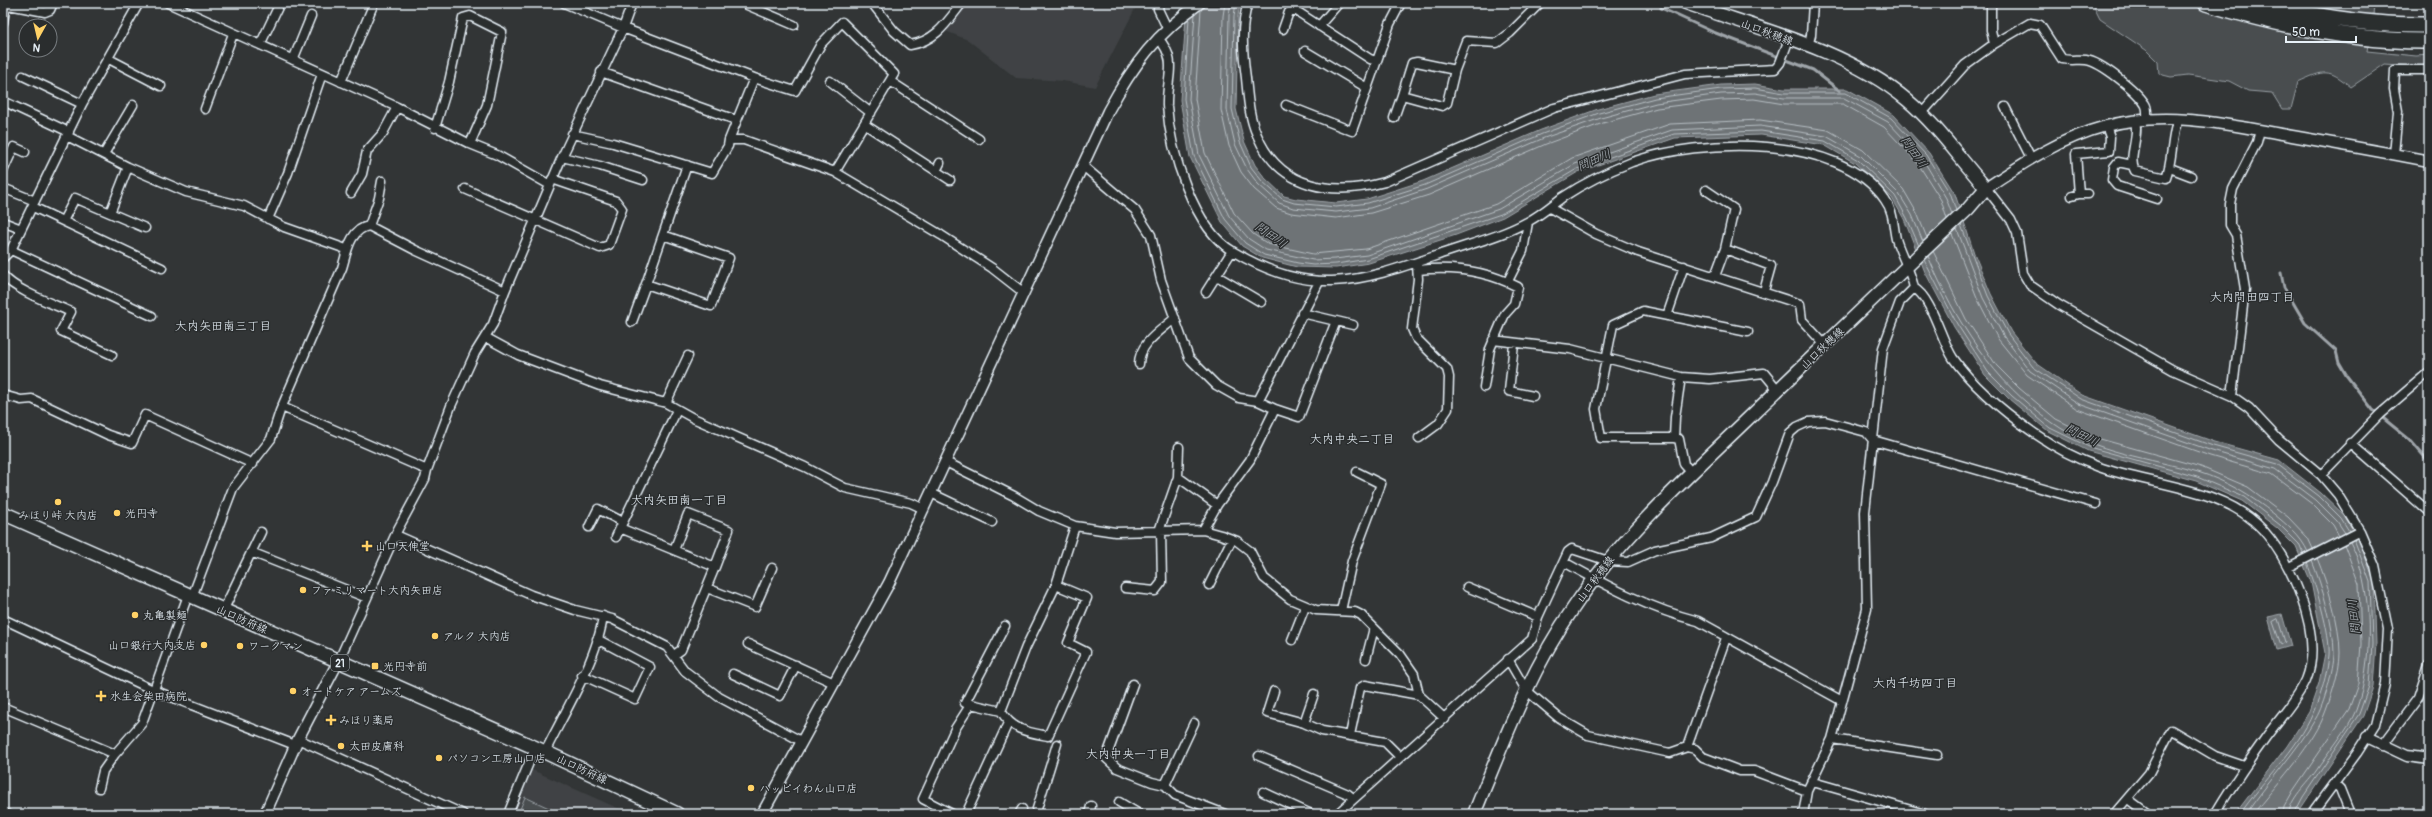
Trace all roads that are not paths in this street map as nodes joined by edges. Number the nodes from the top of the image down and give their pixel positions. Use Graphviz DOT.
graph roads {
  1 [pos="53,3"];
  2 [pos="139,3"];
  3 [pos="168,3"];
  4 [pos="280,3"];
  5 [pos="374,3"];
  6 [pos="564,3"];
  7 [pos="632,3"];
  8 [pos="748,3"];
  9 [pos="872,3"];
  10 [pos="962,3"];
  11 [pos="1159,3"];
  12 [pos="1200,3"];
  13 [pos="1248,3"];
  14 [pos="1339,3"];
  15 [pos="1400,3"];
  16 [pos="1540,3"];
  17 [pos="1686,3"];
  18 [pos="1813,3"];
  19 [pos="1991,3"];
  20 [pos="2206,3"];
  21 [pos="2259,3"];
  22 [pos="312,16"];
  23 [pos="3,23"];
  24 [pos="794,25"];
  25 [pos="2429,25"];
  26 [pos="1170,26"];
  27 [pos="1319,26"];
  28 [pos="622,28"];
  29 [pos="1283,29"];
  30 [pos="233,34"];
  31 [pos="1158,38"];
  32 [pos="1789,39"];
  33 [pos="2429,41"];
  34 [pos="1994,44"];
  35 [pos="260,45"];
  36 [pos="1808,46"];
  37 [pos="1305,51"];
  38 [pos="108,59"];
  39 [pos="293,60"];
  40 [pos="1376,61"];
  41 [pos="1455,70"];
  42 [pos="2429,70"];
  43 [pos="601,72"];
  44 [pos="322,74"];
  45 [pos="22,76"];
  46 [pos="754,78"];
  47 [pos="830,81"];
  48 [pos="890,81"];
  49 [pos="341,82"];
  50 [pos="161,86"];
  51 [pos="1367,88"];
  52 [pos="1402,95"];
  53 [pos="3,101"];
  54 [pos="82,104"];
  55 [pos="133,105"];
  56 [pos="1286,106"];
  57 [pos="397,107"];
  58 [pos="2005,107"];
  59 [pos="205,109"];
  60 [pos="871,113"];
  61 [pos="1922,113"];
  62 [pos="1394,118"];
  63 [pos="2147,119"];
  64 [pos="2178,119"];
  65 [pos="736,120"];
  66 [pos="2135,121"];
  67 [pos="864,124"];
  68 [pos="2106,126"];
  69 [pos="435,128"];
  70 [pos="2260,130"];
  71 [pos="68,134"];
  72 [pos="572,134"];
  73 [pos="979,139"];
  74 [pos="729,140"];
  75 [pos="470,144"];
  76 [pos="25,152"];
  77 [pos="104,154"];
  78 [pos="2394,154"];
  79 [pos="562,157"];
  80 [pos="2031,158"];
  81 [pos="2429,161"];
  82 [pos="940,163"];
  83 [pos="687,165"];
  84 [pos="2132,165"];
  85 [pos="1083,166"];
  86 [pos="128,168"];
  87 [pos="2170,168"];
  88 [pos="3,171"];
  89 [pos="936,171"];
  90 [pos="835,172"];
  91 [pos="2190,176"];
  92 [pos="643,180"];
  93 [pos="950,180"];
  94 [pos="382,181"];
  95 [pos="551,182"];
  96 [pos="3,188"];
  97 [pos="1986,188"];
  98 [pos="465,189"];
  99 [pos="1706,190"];
  100 [pos="351,193"];
  101 [pos="2088,194"];
  102 [pos="2157,199"];
  103 [pos="34,204"];
  104 [pos="1550,208"];
  105 [pos="110,213"];
  106 [pos="268,218"];
  107 [pos="63,221"];
  108 [pos="535,221"];
  109 [pos="3,222"];
  110 [pos="1528,222"];
  111 [pos="369,226"];
  112 [pos="145,228"];
  113 [pos="21,229"];
  114 [pos="663,236"];
  115 [pos="346,249"];
  116 [pos="1725,249"];
  117 [pos="10,250"];
  118 [pos="1232,251"];
  119 [pos="3,258"];
  120 [pos="1909,264"];
  121 [pos="1417,266"];
  122 [pos="1684,266"];
  123 [pos="162,268"];
  124 [pos="3,275"];
  125 [pos="1216,276"];
  126 [pos="1715,276"];
  127 [pos="1508,281"];
  128 [pos="1319,282"];
  129 [pos="646,284"];
  130 [pos="1914,288"];
  131 [pos="505,291"];
  132 [pos="1764,291"];
  133 [pos="1206,292"];
  134 [pos="1024,293"];
  135 [pos="1261,302"];
  136 [pos="1302,313"];
  137 [pos="152,316"];
  138 [pos="1667,316"];
  139 [pos="1175,318"];
  140 [pos="1336,321"];
  141 [pos="632,322"];
  142 [pos="1353,326"];
  143 [pos="1748,332"];
  144 [pos="484,337"];
  145 [pos="1493,340"];
  146 [pos="1514,344"];
  147 [pos="1825,346"];
  148 [pos="112,355"];
  149 [pos="688,356"];
  150 [pos="1608,358"];
  151 [pos="1139,364"];
  152 [pos="2429,372"];
  153 [pos="1682,377"];
  154 [pos="1484,387"];
  155 [pos="1778,390"];
  156 [pos="3,395"];
  157 [pos="1533,396"];
  158 [pos="2232,396"];
  159 [pos="1258,401"];
  160 [pos="666,403"];
  161 [pos="282,407"];
  162 [pos="1275,409"];
  163 [pos="677,410"];
  164 [pos="1419,438"];
  165 [pos="1674,438"];
  166 [pos="1873,440"];
  167 [pos="2350,443"];
  168 [pos="1179,447"];
  169 [pos="946,462"];
  170 [pos="253,464"];
  171 [pos="427,470"];
  172 [pos="1357,472"];
  173 [pos="1692,473"];
  174 [pos="2321,475"];
  175 [pos="1178,477"];
  176 [pos="931,493"];
  177 [pos="2096,504"];
  178 [pos="1217,505"];
  179 [pos="924,509"];
  180 [pos="2429,512"];
  181 [pos="3,513"];
  182 [pos="992,522"];
  183 [pos="622,525"];
  184 [pos="1075,526"];
  185 [pos="588,527"];
  186 [pos="1203,530"];
  187 [pos="1160,531"];
  188 [pos="261,532"];
  189 [pos="2359,532"];
  190 [pos="396,535"];
  191 [pos="616,537"];
  192 [pos="1232,539"];
  193 [pos="674,550"];
  194 [pos="251,552"];
  195 [pos="1608,561"];
  196 [pos="1564,562"];
  197 [pos="715,567"];
  198 [pos="2289,567"];
  199 [pos="772,568"];
  200 [pos="1594,578"];
  201 [pos="1056,585"];
  202 [pos="1209,586"];
  203 [pos="1467,587"];
  204 [pos="707,588"];
  205 [pos="1126,588"];
  206 [pos="190,596"];
  207 [pos="367,598"];
  208 [pos="1305,607"];
  209 [pos="223,610"];
  210 [pos="1341,611"];
  211 [pos="603,616"];
  212 [pos="1538,617"];
  213 [pos="3,619"];
  214 [pos="1005,626"];
  215 [pos="1374,628"];
  216 [pos="1726,638"];
  217 [pos="597,639"];
  218 [pos="1292,640"];
  219 [pos="748,644"];
  220 [pos="674,655"];
  221 [pos="1366,659"];
  222 [pos="1508,659"];
  223 [pos="338,662"];
  224 [pos="796,665"];
  225 [pos="2429,665"];
  226 [pos="733,674"];
  227 [pos="582,675"];
  228 [pos="834,683"];
  229 [pos="2426,683"];
  230 [pos="1133,684"];
  231 [pos="153,690"];
  232 [pos="1526,690"];
  233 [pos="1274,691"];
  234 [pos="1314,694"];
  235 [pos="1419,695"];
  236 [pos="1842,701"];
  237 [pos="965,703"];
  238 [pos="3,707"];
  239 [pos="1001,712"];
  240 [pos="1445,719"];
  241 [pos="1008,723"];
  242 [pos="1194,723"];
  243 [pos="1304,723"];
  244 [pos="1350,735"];
  245 [pos="2367,738"];
  246 [pos="1832,739"];
  247 [pos="296,742"];
  248 [pos="801,742"];
  249 [pos="1057,744"];
  250 [pos="2382,746"];
  251 [pos="1687,747"];
  252 [pos="540,750"];
  253 [pos="115,754"];
  254 [pos="1937,755"];
  255 [pos="1260,756"];
  256 [pos="1399,756"];
  257 [pos="2429,759"];
  258 [pos="2244,766"];
  259 [pos="1813,782"];
  260 [pos="1165,784"];
  261 [pos="2335,784"];
  262 [pos="99,788"];
  263 [pos="1807,791"];
  264 [pos="1263,792"];
  265 [pos="1353,798"];
  266 [pos="2128,799"];
  267 [pos="1120,802"];
  268 [pos="3,813"];
  269 [pos="6,814"];
  270 [pos="266,814"];
  271 [pos="463,814"];
  272 [pos="508,814"];
  273 [pos="677,814"];
  274 [pos="762,814"];
  275 [pos="952,814"];
  276 [pos="966,814"];
  277 [pos="1039,814"];
  278 [pos="1139,814"];
  279 [pos="1225,814"];
  280 [pos="1311,814"];
  281 [pos="1337,814"];
  282 [pos="1474,814"];
  283 [pos="1803,814"];
  284 [pos="1925,814"];
  285 [pos="2114,814"];
  286 [pos="2148,814"];
  287 [pos="2215,814"];
  288 [pos="2312,814"];
  289 [pos="2350,814"];
  1 -- 23 [label="street"];
  2 -- 38 [label="street"];
  3 -- 30 [label="street"];
  4 -- 35 [label="street"];
  5 -- 49 [label="street"];
  6 -- 28 [label="street"];
  7 -- 28 [label="street"];
  8 -- 24 [label="street"];
  9 -- 10 [label="street"];
  11 -- 26 [label="street"];
  12 -- 26 [label="street"];
  13 -- 32 [label="street"];
  14 -- 27 [label="street"];
  15 -- 40 [label="street"];
  16 -- 41 [label="street"];
  17 -- 32 [label="main road, 山口秋穂線"];
  18 -- 36 [label="street"];
  19 -- 34 [label="street"];
  20 -- 33 [label="highway"];
  21 -- 25 [label="highway"];
  22 -- 39 [label="street"];
  26 -- 31 [label="street"];
  27 -- 29 [label="street"];
  27 -- 40 [label="street"];
  28 -- 43 [label="street"];
  28 -- 46 [label="street"];
  30 -- 35 [label="street"];
  30 -- 59 [label="street"];
  31 -- 85 [label="street"];
  31 -- 118 [label="street"];
  32 -- 36 [label="main road, 山口秋穂線"];
  34 -- 61 [label="street"];
  34 -- 63 [label="street"];
  35 -- 39 [label="street"];
  36 -- 61 [label="main road, 山口秋穂線"];
  37 -- 51 [label="street"];
  38 -- 50 [label="street"];
  38 -- 54 [label="street"];
  39 -- 44 [label="street"];
  40 -- 51 [label="street"];
  41 -- 52 [label="street"];
  41 -- 52 [label="street"];
  42 -- 78 [label="street"];
  43 -- 65 [label="street"];
  43 -- 72 [label="street"];
  44 -- 49 [label="street"];
  44 -- 106 [label="street"];
  45 -- 54 [label="street"];
  46 -- 48 [label="street"];
  46 -- 65 [label="street"];
  47 -- 60 [label="street"];
  48 -- 60 [label="street"];
  48 -- 73 [label="street"];
  49 -- 57 [label="street"];
  51 -- 56 [label="street"];
  52 -- 62 [label="street"];
  53 -- 71 [label="street"];
  54 -- 71 [label="street"];
  55 -- 77 [label="street"];
  57 -- 69 [label="street"];
  57 -- 100 [label="street"];
  58 -- 80 [label="street"];
  60 -- 67 [label="street"];
  61 -- 97 [label="main road, 山口秋穂線"];
  63 -- 64 [label="street"];
  63 -- 66 [label="street"];
  64 -- 70 [label="street"];
  64 -- 87 [label="street"];
  65 -- 74 [label="street"];
  66 -- 68 [label="street"];
  66 -- 84 [label="street"];
  67 -- 89 [label="street"];
  67 -- 90 [label="street"];
  68 -- 80 [label="street"];
  68 -- 101 [label="street"];
  69 -- 75 [label="street"];
  69 -- 75 [label="street"];
  70 -- 78 [label="street"];
  70 -- 158 [label="street"];
  71 -- 77 [label="street"];
  71 -- 103 [label="street"];
  72 -- 79 [label="street"];
  72 -- 83 [label="street"];
  74 -- 83 [label="street"];
  74 -- 90 [label="street"];
  75 -- 95 [label="street"];
  76 -- 88 [label="street"];
  77 -- 86 [label="street"];
  78 -- 81 [label="street"];
  79 -- 92 [label="street"];
  79 -- 95 [label="street"];
  80 -- 97 [label="street"];
  82 -- 89 [label="street"];
  83 -- 114 [label="street"];
  84 -- 87 [label="street"];
  84 -- 102 [label="street"];
  85 -- 134 [label="street"];
  85 -- 139 [label="street"];
  86 -- 105 [label="street"];
  86 -- 106 [label="street"];
  87 -- 91 [label="street"];
  89 -- 93 [label="street"];
  90 -- 134 [label="street"];
  94 -- 111 [label="street"];
  95 -- 108 [label="street"];
  95 -- 108 [label="street"];
  96 -- 103 [label="street"];
  97 -- 120 [label="main road, 山口秋穂線"];
  97 -- 158 [label="street"];
  98 -- 108 [label="street"];
  99 -- 116 [label="street"];
  103 -- 107 [label="street"];
  103 -- 113 [label="street"];
  104 -- 110 [label="street"];
  104 -- 120 [label="street"];
  104 -- 122 [label="street"];
  105 -- 107 [label="street"];
  105 -- 112 [label="street"];
  106 -- 115 [label="street"];
  107 -- 123 [label="street"];
  108 -- 131 [label="street"];
  109 -- 113 [label="street"];
  110 -- 121 [label="street"];
  110 -- 127 [label="street"];
  111 -- 115 [label="street"];
  111 -- 131 [label="street"];
  113 -- 117 [label="street"];
  114 -- 129 [label="street"];
  114 -- 129 [label="street"];
  115 -- 161 [label="street"];
  116 -- 126 [label="street"];
  116 -- 132 [label="street"];
  117 -- 119 [label="street"];
  117 -- 137 [label="street"];
  118 -- 125 [label="street"];
  118 -- 128 [label="street"];
  120 -- 130 [label="street"];
  120 -- 147 [label="main road, 山口秋穂線"];
  121 -- 127 [label="street"];
  121 -- 128 [label="street"];
  121 -- 164 [label="street"];
  122 -- 126 [label="street"];
  122 -- 138 [label="street"];
  124 -- 148 [label="street"];
  125 -- 133 [label="street"];
  125 -- 135 [label="street"];
  126 -- 132 [label="street"];
  127 -- 145 [label="street"];
  128 -- 136 [label="street"];
  129 -- 141 [label="street"];
  130 -- 166 [label="street"];
  130 -- 198 [label="street"];
  131 -- 144 [label="street"];
  132 -- 147 [label="street"];
  134 -- 169 [label="street"];
  136 -- 140 [label="street"];
  136 -- 159 [label="street"];
  138 -- 143 [label="street"];
  138 -- 150 [label="street"];
  139 -- 151 [label="street"];
  139 -- 159 [label="street"];
  140 -- 142 [label="street"];
  140 -- 162 [label="street"];
  144 -- 160 [label="street"];
  144 -- 171 [label="street"];
  145 -- 146 [label="street"];
  145 -- 154 [label="street"];
  146 -- 150 [label="street"];
  146 -- 157 [label="street"];
  147 -- 155 [label="main road, 山口秋穂線"];
  149 -- 160 [label="street"];
  150 -- 153 [label="street"];
  150 -- 165 [label="street"];
  152 -- 167 [label="street"];
  153 -- 155 [label="street"];
  153 -- 165 [label="street"];
  155 -- 173 [label="main road, 山口秋穂線"];
  156 -- 170 [label="street"];
  158 -- 174 [label="street"];
  159 -- 162 [label="street"];
  160 -- 163 [label="street"];
  161 -- 170 [label="street"];
  161 -- 171 [label="street"];
  162 -- 178 [label="street"];
  163 -- 179 [label="street"];
  163 -- 183 [label="street"];
  165 -- 173 [label="street"];
  166 -- 177 [label="street"];
  166 -- 195 [label="street"];
  166 -- 236 [label="street"];
  167 -- 174 [label="street"];
  167 -- 180 [label="street"];
  168 -- 175 [label="street"];
  169 -- 176 [label="street"];
  169 -- 184 [label="street"];
  170 -- 206 [label="street"];
  171 -- 190 [label="street"];
  172 -- 210 [label="street"];
  173 -- 195 [label="main road, 山口秋穂線"];
  174 -- 189 [label="street"];
  175 -- 178 [label="street"];
  175 -- 187 [label="street"];
  176 -- 179 [label="street"];
  176 -- 182 [label="street"];
  178 -- 186 [label="street"];
  179 -- 228 [label="street"];
  181 -- 206 [label="main road, 山口防府線 / 21"];
  183 -- 185 [label="street"];
  183 -- 191 [label="street"];
  183 -- 193 [label="street"];
  184 -- 187 [label="street"];
  184 -- 201 [label="street"];
  186 -- 187 [label="street"];
  186 -- 192 [label="street"];
  187 -- 205 [label="street"];
  188 -- 194 [label="street"];
  189 -- 198 [label="street"];
  189 -- 245 [label="street"];
  190 -- 207 [label="street"];
  190 -- 211 [label="street"];
  192 -- 202 [label="street"];
  192 -- 208 [label="street"];
  193 -- 197 [label="street"];
  193 -- 197 [label="street"];
  194 -- 207 [label="street"];
  194 -- 209 [label="street"];
  195 -- 196 [label="street"];
  195 -- 200 [label="main road, 山口秋穂線"];
  196 -- 200 [label="street"];
  196 -- 212 [label="street"];
  197 -- 204 [label="street"];
  198 -- 258 [label="street"];
  199 -- 204 [label="street"];
  200 -- 216 [label="street"];
  200 -- 232 [label="main road, 山口秋穂線"];
  201 -- 239 [label="street"];
  201 -- 241 [label="street"];
  203 -- 212 [label="street"];
  204 -- 220 [label="street"];
  206 -- 209 [label="main road, 山口防府線 / 21"];
  206 -- 231 [label="street"];
  207 -- 223 [label="street"];
  208 -- 210 [label="street"];
  208 -- 218 [label="street"];
  209 -- 223 [label="main road, 山口防府線 / 21"];
  210 -- 215 [label="street"];
  211 -- 217 [label="street"];
  211 -- 220 [label="street"];
  212 -- 222 [label="street"];
  213 -- 231 [label="street"];
  214 -- 237 [label="street"];
  215 -- 221 [label="street"];
  215 -- 235 [label="street"];
  216 -- 236 [label="street"];
  216 -- 251 [label="street"];
  217 -- 227 [label="street"];
  217 -- 227 [label="street"];
  219 -- 224 [label="street"];
  220 -- 248 [label="street"];
  222 -- 232 [label="street"];
  222 -- 240 [label="street"];
  223 -- 247 [label="street"];
  223 -- 252 [label="main road, 山口防府線 / 21"];
  224 -- 226 [label="street"];
  224 -- 228 [label="street"];
  225 -- 229 [label="street"];
  227 -- 252 [label="street"];
  228 -- 248 [label="street"];
  229 -- 250 [label="street"];
  230 -- 260 [label="street"];
  231 -- 247 [label="street"];
  231 -- 253 [label="street"];
  232 -- 251 [label="street"];
  232 -- 282 [label="main road, 山口秋穂線"];
  233 -- 243 [label="street"];
  234 -- 243 [label="street"];
  235 -- 240 [label="street"];
  235 -- 244 [label="street"];
  236 -- 246 [label="street"];
  238 -- 253 [label="street"];
  239 -- 241 [label="street"];
  239 -- 275 [label="street"];
  240 -- 256 [label="street"];
  241 -- 276 [label="street"];
  242 -- 260 [label="street"];
  243 -- 244 [label="street"];
  244 -- 256 [label="street"];
  245 -- 250 [label="street"];
  245 -- 261 [label="street"];
  246 -- 254 [label="street"];
  246 -- 259 [label="street"];
  247 -- 270 [label="street"];
  247 -- 271 [label="street"];
  248 -- 274 [label="street"];
  249 -- 277 [label="street"];
  250 -- 257 [label="street"];
  251 -- 263 [label="street"];
  252 -- 272 [label="street"];
  252 -- 273 [label="main road, 山口防府線 / 21"];
  253 -- 262 [label="street"];
  255 -- 265 [label="street"];
  256 -- 265 [label="street"];
  258 -- 266 [label="street"];
  258 -- 287 [label="street"];
  259 -- 263 [label="street"];
  259 -- 284 [label="street"];
  260 -- 279 [label="street"];
  261 -- 288 [label="street"];
  261 -- 289 [label="street"];
  263 -- 283 [label="street"];
  264 -- 280 [label="street"];
  265 -- 281 [label="street"];
  266 -- 285 [label="street"];
  266 -- 286 [label="street"];
  267 -- 278 [label="street"];
  268 -- 269 [label="street"];
}
